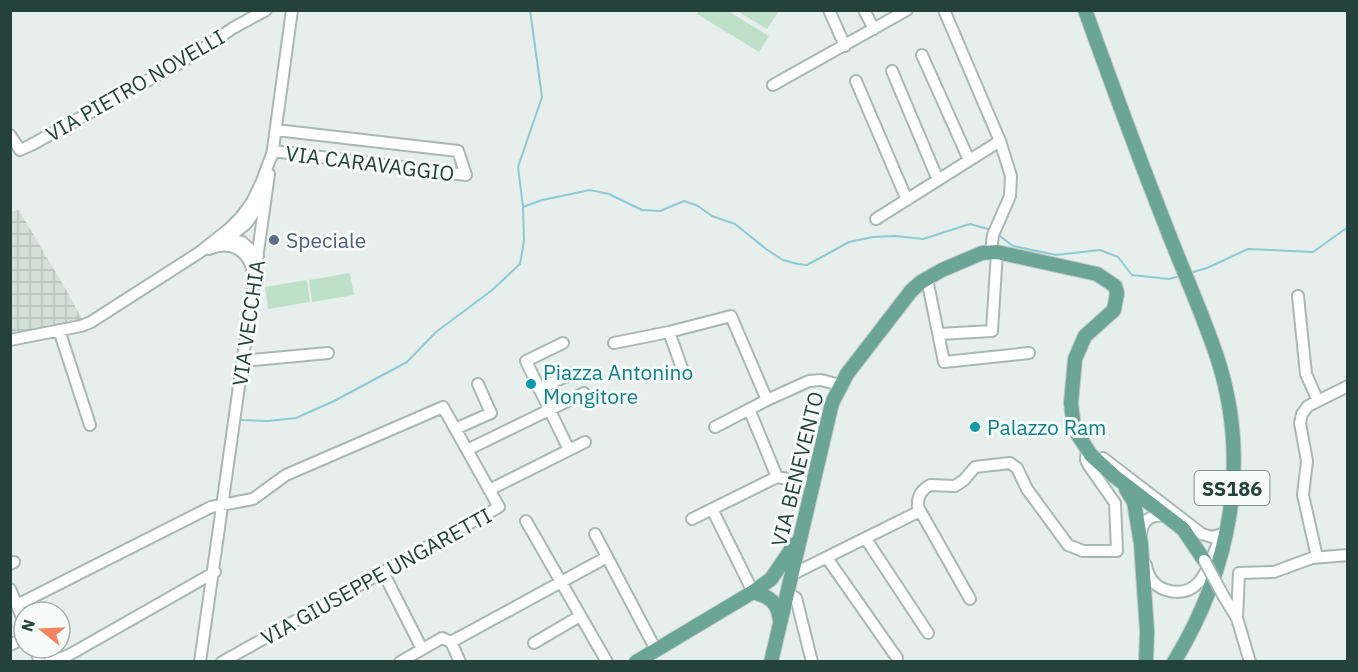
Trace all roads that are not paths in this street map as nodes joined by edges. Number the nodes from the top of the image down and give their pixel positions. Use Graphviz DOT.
graph roads {
  1 [pos="266,10"];
  2 [pos="292,10"];
  3 [pos="829,10"];
  4 [pos="864,10"];
  5 [pos="907,10"];
  6 [pos="944,10"];
  7 [pos="1085,10"];
  8 [pos="874,30"];
  9 [pos="845,46"];
  10 [pos="922,55"];
  11 [pos="892,71"];
  12 [pos="856,81"];
  13 [pos="773,86"];
  14 [pos="276,130"];
  15 [pos="10,135"];
  16 [pos="1000,141"];
  17 [pos="273,151"];
  18 [pos="969,160"];
  19 [pos="938,180"];
  20 [pos="266,194"];
  21 [pos="907,200"];
  22 [pos="876,219"];
  23 [pos="222,240"];
  24 [pos="994,252"];
  25 [pos="258,256"];
  26 [pos="927,279"];
  27 [pos="254,280"];
  28 [pos="1298,296"];
  29 [pos="59,330"];
  30 [pos="669,332"];
  31 [pos="939,334"];
  32 [pos="10,340"];
  33 [pos="563,343"];
  34 [pos="614,343"];
  35 [pos="328,353"];
  36 [pos="1029,353"];
  37 [pos="242,361"];
  38 [pos="683,371"];
  39 [pos="573,373"];
  40 [pos="477,384"];
  41 [pos="840,385"];
  42 [pos="1347,386"];
  43 [pos="542,388"];
  44 [pos="584,393"];
  45 [pos="766,400"];
  46 [pos="1318,401"];
  47 [pos="549,409"];
  48 [pos="749,409"];
  49 [pos="90,425"];
  50 [pos="715,427"];
  51 [pos="455,429"];
  52 [pos="585,442"];
  53 [pos="1087,448"];
  54 [pos="467,450"];
  55 [pos="569,450"];
  56 [pos="777,477"];
  57 [pos="1119,480"];
  58 [pos="814,483"];
  59 [pos="489,490"];
  60 [pos="1154,505"];
  61 [pos="223,506"];
  62 [pos="712,509"];
  63 [pos="920,511"];
  64 [pos="1137,515"];
  65 [pos="1167,516"];
  66 [pos="692,519"];
  67 [pos="1229,519"];
  68 [pos="526,521"];
  69 [pos="802,532"];
  70 [pos="595,534"];
  71 [pos="1222,534"];
  72 [pos="866,538"];
  73 [pos="1141,544"];
  74 [pos="1347,555"];
  75 [pos="1317,557"];
  76 [pos="607,558"];
  77 [pos="827,558"];
  78 [pos="1204,560"];
  79 [pos="214,572"];
  80 [pos="383,572"];
  81 [pos="793,574"];
  82 [pos="771,579"];
  83 [pos="562,583"];
  84 [pos="753,592"];
  85 [pos="788,593"];
  86 [pos="969,599"];
  87 [pos="27,600"];
  88 [pos="775,602"];
  89 [pos="580,616"];
  90 [pos="1237,618"];
  91 [pos="780,623"];
  92 [pos="928,633"];
  93 [pos="451,642"];
  94 [pos="534,643"];
  95 [pos="422,649"];
  96 [pos="656,650"];
  97 [pos="72,657"];
  98 [pos="897,658"];
  99 [pos="642,660"];
  100 [pos="401,661"];
  101 [pos="200,662"];
  102 [pos="222,662"];
  103 [pos="460,662"];
  104 [pos="608,662"];
  105 [pos="771,662"];
  106 [pos="812,662"];
  107 [pos="1146,662"];
  108 [pos="1174,662"];
  109 [pos="1250,662"];
  1 -- 15 [label="street, VIA PIETRO NOVELLI"];
  2 -- 14 [label="street, VIA VECCHIA"];
  3 -- 9 [label="street"];
  4 -- 8 [label="street"];
  5 -- 8 [label="street"];
  6 -- 16 [label="street"];
  7 -- 67 [label="main road, SS186"];
  8 -- 9 [label="street"];
  9 -- 13 [label="street"];
  10 -- 18 [label="street"];
  11 -- 19 [label="street"];
  12 -- 21 [label="street"];
  14 -- 17 [label="street, VIA VECCHIA"];
  14 -- 17 [label="street, VIA CARAVAGGIO"];
  16 -- 18 [label="street"];
  16 -- 24 [label="street"];
  17 -- 20 [label="street, VIA VECCHIA"];
  17 -- 23 [label="street"];
  18 -- 19 [label="street"];
  19 -- 21 [label="street"];
  20 -- 23 [label="street"];
  20 -- 25 [label="street, VIA VECCHIA"];
  21 -- 22 [label="street"];
  23 -- 25 [label="street"];
  23 -- 27 [label="street"];
  23 -- 29 [label="street"];
  24 -- 26 [label="main road, VIA BENEVENTO"];
  24 -- 31 [label="street"];
  24 -- 53 [label="main road"];
  25 -- 27 [label="street, VIA VECCHIA"];
  26 -- 31 [label="street"];
  26 -- 41 [label="main road, VIA BENEVENTO"];
  27 -- 37 [label="street, VIA VECCHIA"];
  28 -- 46 [label="street"];
  29 -- 32 [label="street"];
  29 -- 49 [label="street"];
  30 -- 34 [label="street"];
  30 -- 38 [label="street"];
  30 -- 45 [label="street"];
  31 -- 36 [label="street"];
  33 -- 43 [label="street"];
  35 -- 37 [label="street"];
  37 -- 61 [label="street, VIA VECCHIA"];
  39 -- 43 [label="street"];
  40 -- 51 [label="street"];
  41 -- 45 [label="street"];
  41 -- 58 [label="main road, VIA BENEVENTO"];
  42 -- 46 [label="street"];
  43 -- 47 [label="street"];
  44 -- 47 [label="street"];
  45 -- 48 [label="street"];
  46 -- 75 [label="street"];
  47 -- 54 [label="street"];
  47 -- 55 [label="street"];
  48 -- 50 [label="street"];
  48 -- 56 [label="street"];
  51 -- 54 [label="street"];
  51 -- 61 [label="street"];
  52 -- 55 [label="street"];
  53 -- 57 [label="main road"];
  53 -- 63 [label="street"];
  53 -- 71 [label="street"];
  54 -- 59 [label="street"];
  55 -- 59 [label="street"];
  56 -- 58 [label="street"];
  56 -- 62 [label="street"];
  57 -- 60 [label="main road"];
  57 -- 64 [label="main road"];
  58 -- 69 [label="main road, VIA BENEVENTO"];
  59 -- 80 [label="street, VIA GIUSEPPE UNGARETTI"];
  60 -- 64 [label="street"];
  60 -- 65 [label="main road"];
  61 -- 79 [label="street, VIA VECCHIA"];
  61 -- 87 [label="street"];
  62 -- 66 [label="street"];
  62 -- 84 [label="street"];
  63 -- 72 [label="street"];
  63 -- 86 [label="street"];
  64 -- 73 [label="main road"];
  65 -- 73 [label="street"];
  65 -- 78 [label="main road"];
  67 -- 71 [label="street"];
  67 -- 108 [label="main road, SS186"];
  68 -- 83 [label="street"];
  69 -- 81 [label="main road, VIA BENEVENTO"];
  69 -- 82 [label="main road"];
  70 -- 76 [label="street"];
  71 -- 73 [label="street"];
  72 -- 77 [label="street"];
  72 -- 92 [label="street"];
  73 -- 107 [label="main road"];
  74 -- 75 [label="street"];
  75 -- 90 [label="street"];
  76 -- 83 [label="street"];
  76 -- 96 [label="street"];
  77 -- 81 [label="street"];
  77 -- 98 [label="street"];
  78 -- 90 [label="street, bridge"];
  79 -- 97 [label="street"];
  79 -- 101 [label="street, VIA VECCHIA"];
  80 -- 95 [label="street"];
  80 -- 102 [label="street, VIA GIUSEPPE UNGARETTI"];
  81 -- 85 [label="main road, VIA BENEVENTO"];
  82 -- 84 [label="main road"];
  82 -- 85 [label="main road"];
  82 -- 88 [label="main road"];
  83 -- 89 [label="street"];
  83 -- 93 [label="street"];
  84 -- 88 [label="main road"];
  84 -- 96 [label="main road"];
  85 -- 91 [label="main road, VIA BENEVENTO"];
  85 -- 106 [label="street"];
  88 -- 91 [label="main road"];
  89 -- 94 [label="street"];
  89 -- 104 [label="street"];
  90 -- 109 [label="street"];
  91 -- 105 [label="main road, VIA BENEVENTO"];
  93 -- 95 [label="street"];
  93 -- 103 [label="street"];
  95 -- 100 [label="street"];
  96 -- 99 [label="main road"];
}
